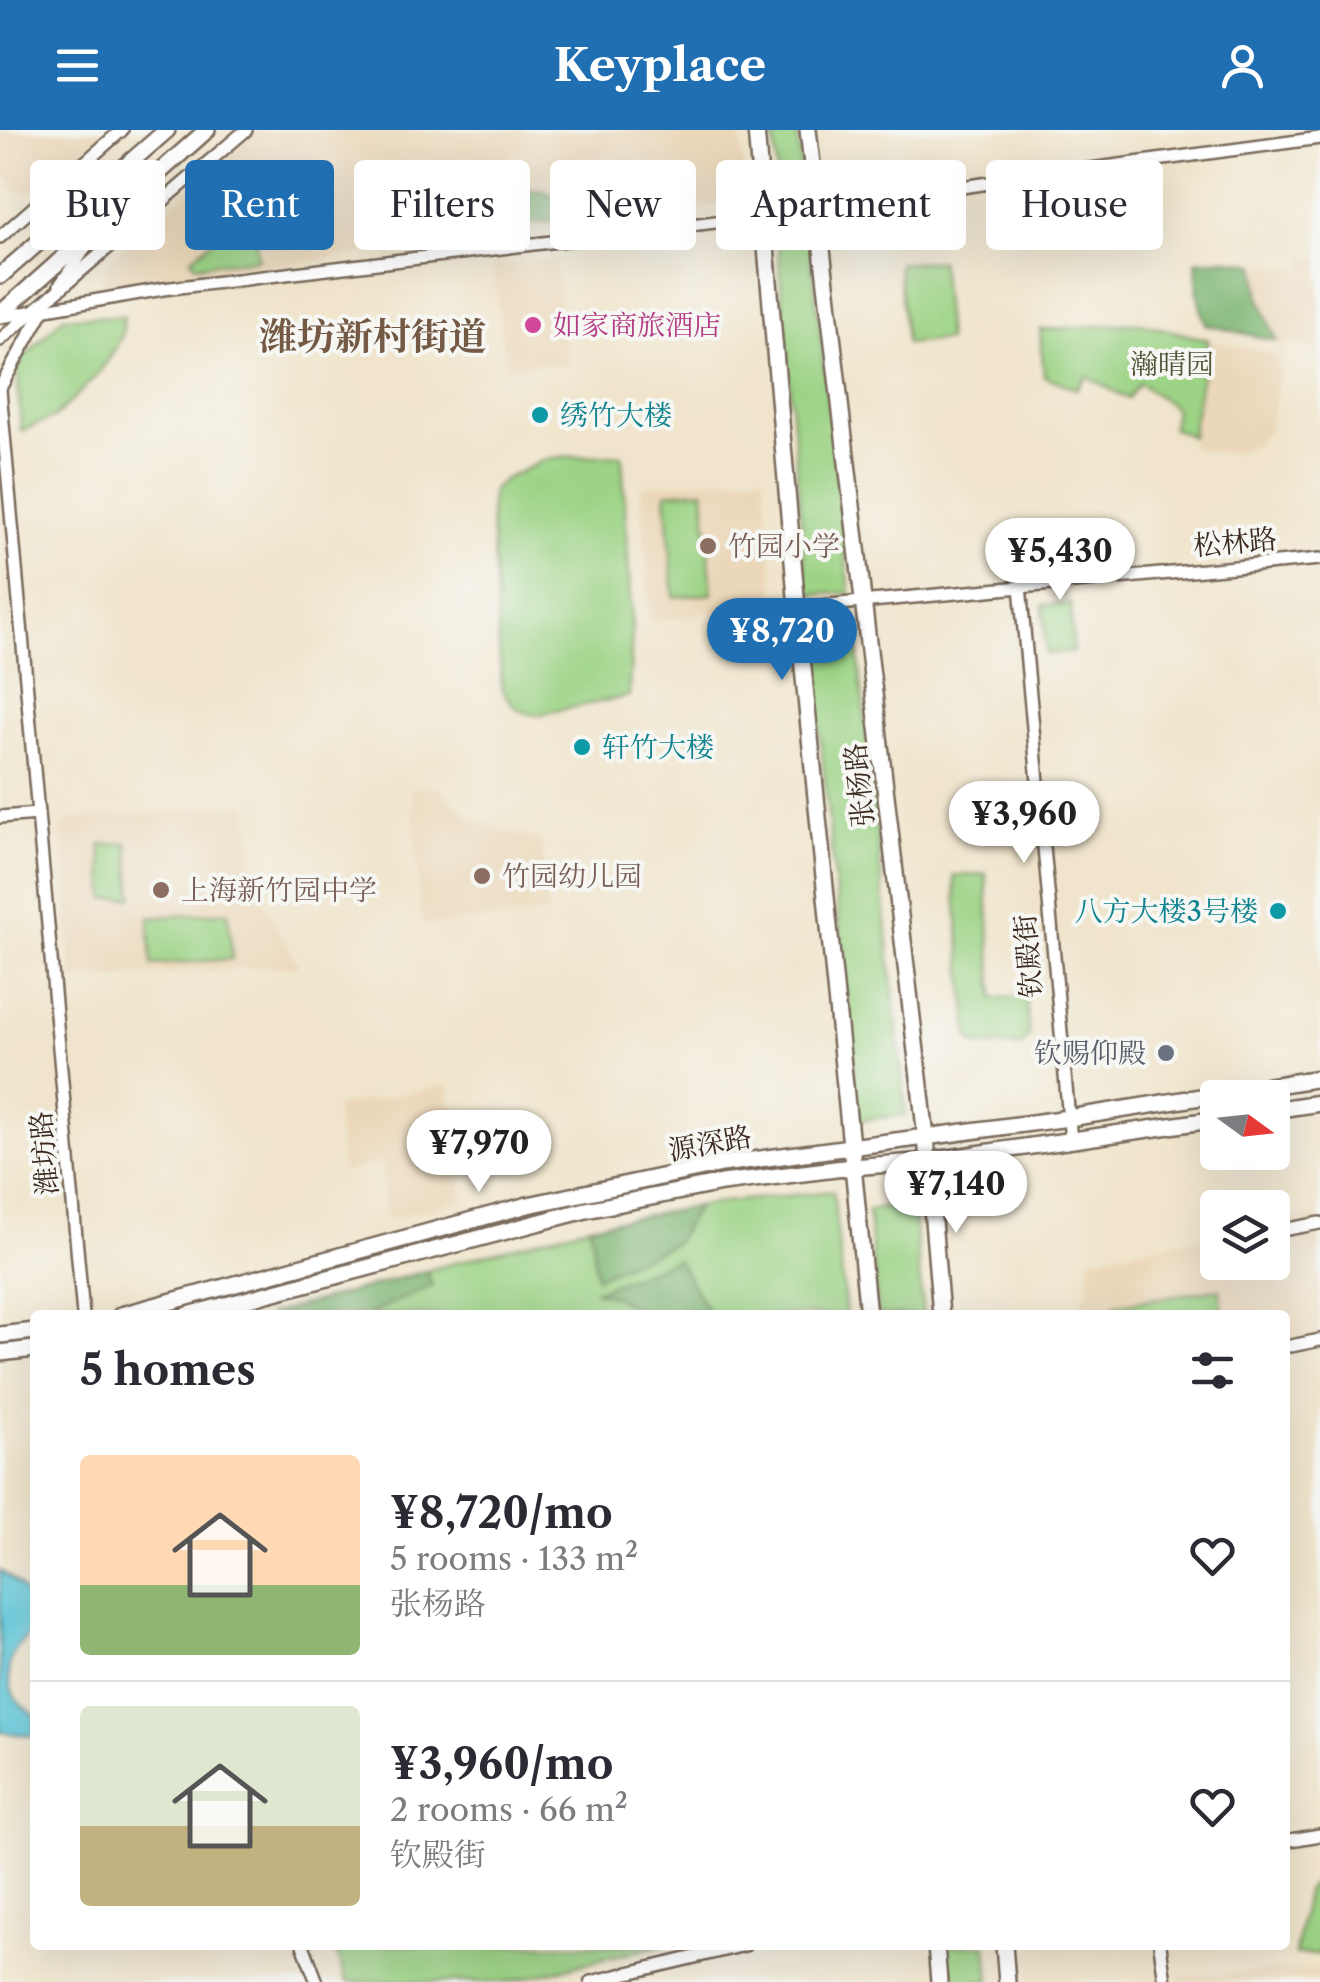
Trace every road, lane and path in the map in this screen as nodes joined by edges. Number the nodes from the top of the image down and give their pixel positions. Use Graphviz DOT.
graph roads {
  1 [pos="122,130"];
  2 [pos="167,130"];
  3 [pos="207,130"];
  4 [pos="246,130"];
  5 [pos="756,130"];
  6 [pos="808,130"];
  7 [pos="1320,138"];
  8 [pos="759,160"];
  9 [pos="812,160"];
  10 [pos="165,167"];
  11 [pos="966,187"];
  12 [pos="716,222"];
  13 [pos="0,237"];
  14 [pos="72,250"];
  15 [pos="83,250"];
  16 [pos="768,250"];
  17 [pos="822,250"];
  18 [pos="81,273"];
  19 [pos="0,276"];
  20 [pos="84,302"];
  21 [pos="44,307"];
  22 [pos="0,316"];
  23 [pos="0,340"];
  24 [pos="0,389"];
  25 [pos="1320,559"];
  26 [pos="1020,586"];
  27 [pos="864,602"];
  28 [pos="796,608"];
  29 [pos="38,814"];
  30 [pos="0,817"];
  31 [pos="1320,1078"];
  32 [pos="1320,1103"];
  33 [pos="1290,1107"];
  34 [pos="1069,1118"];
  35 [pos="1200,1122"];
  36 [pos="926,1137"];
  37 [pos="1071,1142"];
  38 [pos="851,1147"];
  39 [pos="928,1161"];
  40 [pos="852,1167"];
  41 [pos="1320,1223"];
  42 [pos="1290,1229"];
  43 [pos="83,1310"];
  44 [pos="140,1310"];
  45 [pos="207,1310"];
  46 [pos="867,1310"];
  47 [pos="941,1310"];
  48 [pos="30,1332"];
  49 [pos="0,1335"];
  50 [pos="1320,1340"];
  51 [pos="1291,1346"];
  52 [pos="30,1350"];
  53 [pos="0,1354"];
  54 [pos="1320,1835"];
  55 [pos="1290,1839"];
  56 [pos="306,1950"];
  57 [pos="724,1950"];
  58 [pos="936,1950"];
  59 [pos="1004,1950"];
  60 [pos="1161,1950"];
  61 [pos="317,1982"];
  62 [pos="591,1982"];
  63 [pos="938,1982"];
  64 [pos="1007,1982"];
  65 [pos="1164,1982"];
  1 -- 13 [label="street"];
  2 -- 19 [label="main road"];
  3 -- 10 [label="main road"];
  4 -- 18 [label="street"];
  5 -- 8 [label="main road, 张杨路"];
  6 -- 9 [label="main road, 张杨路"];
  7 -- 11 [label="street"];
  12 -- 20 [label="street"];
  14 -- 22 [label="main road"];
  15 -- 21 [label="street, 潍坊路"];
  16 -- 28 [label="main road, 张杨路"];
  17 -- 27 [label="main road, 张杨路"];
  18 -- 20 [label="street"];
  18 -- 21 [label="street"];
  20 -- 21 [label="street"];
  21 -- 22 [label="street"];
  21 -- 23 [label="street"];
  21 -- 24 [label="street, 潍坊路"];
  24 -- 29 [label="street, 潍坊路"];
  25 -- 26 [label="street, 松林路"];
  26 -- 27 [label="street, 松林路"];
  26 -- 34 [label="street, 钦殿街"];
  27 -- 28 [label="street, 松林路"];
  27 -- 36 [label="main road, 张杨路"];
  28 -- 38 [label="main road, 张杨路"];
  29 -- 30 [label="street"];
  29 -- 43 [label="street, 潍坊路"];
  31 -- 34 [label="main road, 源深路"];
  32 -- 33 [label="main road"];
  34 -- 36 [label="main road, 源深路"];
  34 -- 37 [label="street, 钦殿街"];
  35 -- 37 [label="main road, 源深路"];
  36 -- 38 [label="main road, 源深路"];
  36 -- 39 [label="main road, 张杨路"];
  37 -- 39 [label="main road, 源深路"];
  38 -- 40 [label="main road, 张杨路"];
  38 -- 44 [label="main road, 源深路"];
  39 -- 40 [label="main road, 源深路"];
  39 -- 47 [label="main road, 张杨路"];
  40 -- 45 [label="main road, 源深路"];
  40 -- 46 [label="main road, 张杨路"];
  41 -- 42 [label="street"];
  48 -- 49 [label="main road"];
  50 -- 51 [label="street"];
  52 -- 53 [label="main road"];
  54 -- 55 [label="street"];
  56 -- 61 [label="street"];
  57 -- 62 [label="street"];
  58 -- 63 [label="main road"];
  59 -- 64 [label="main road"];
  60 -- 65 [label="street"];
}
